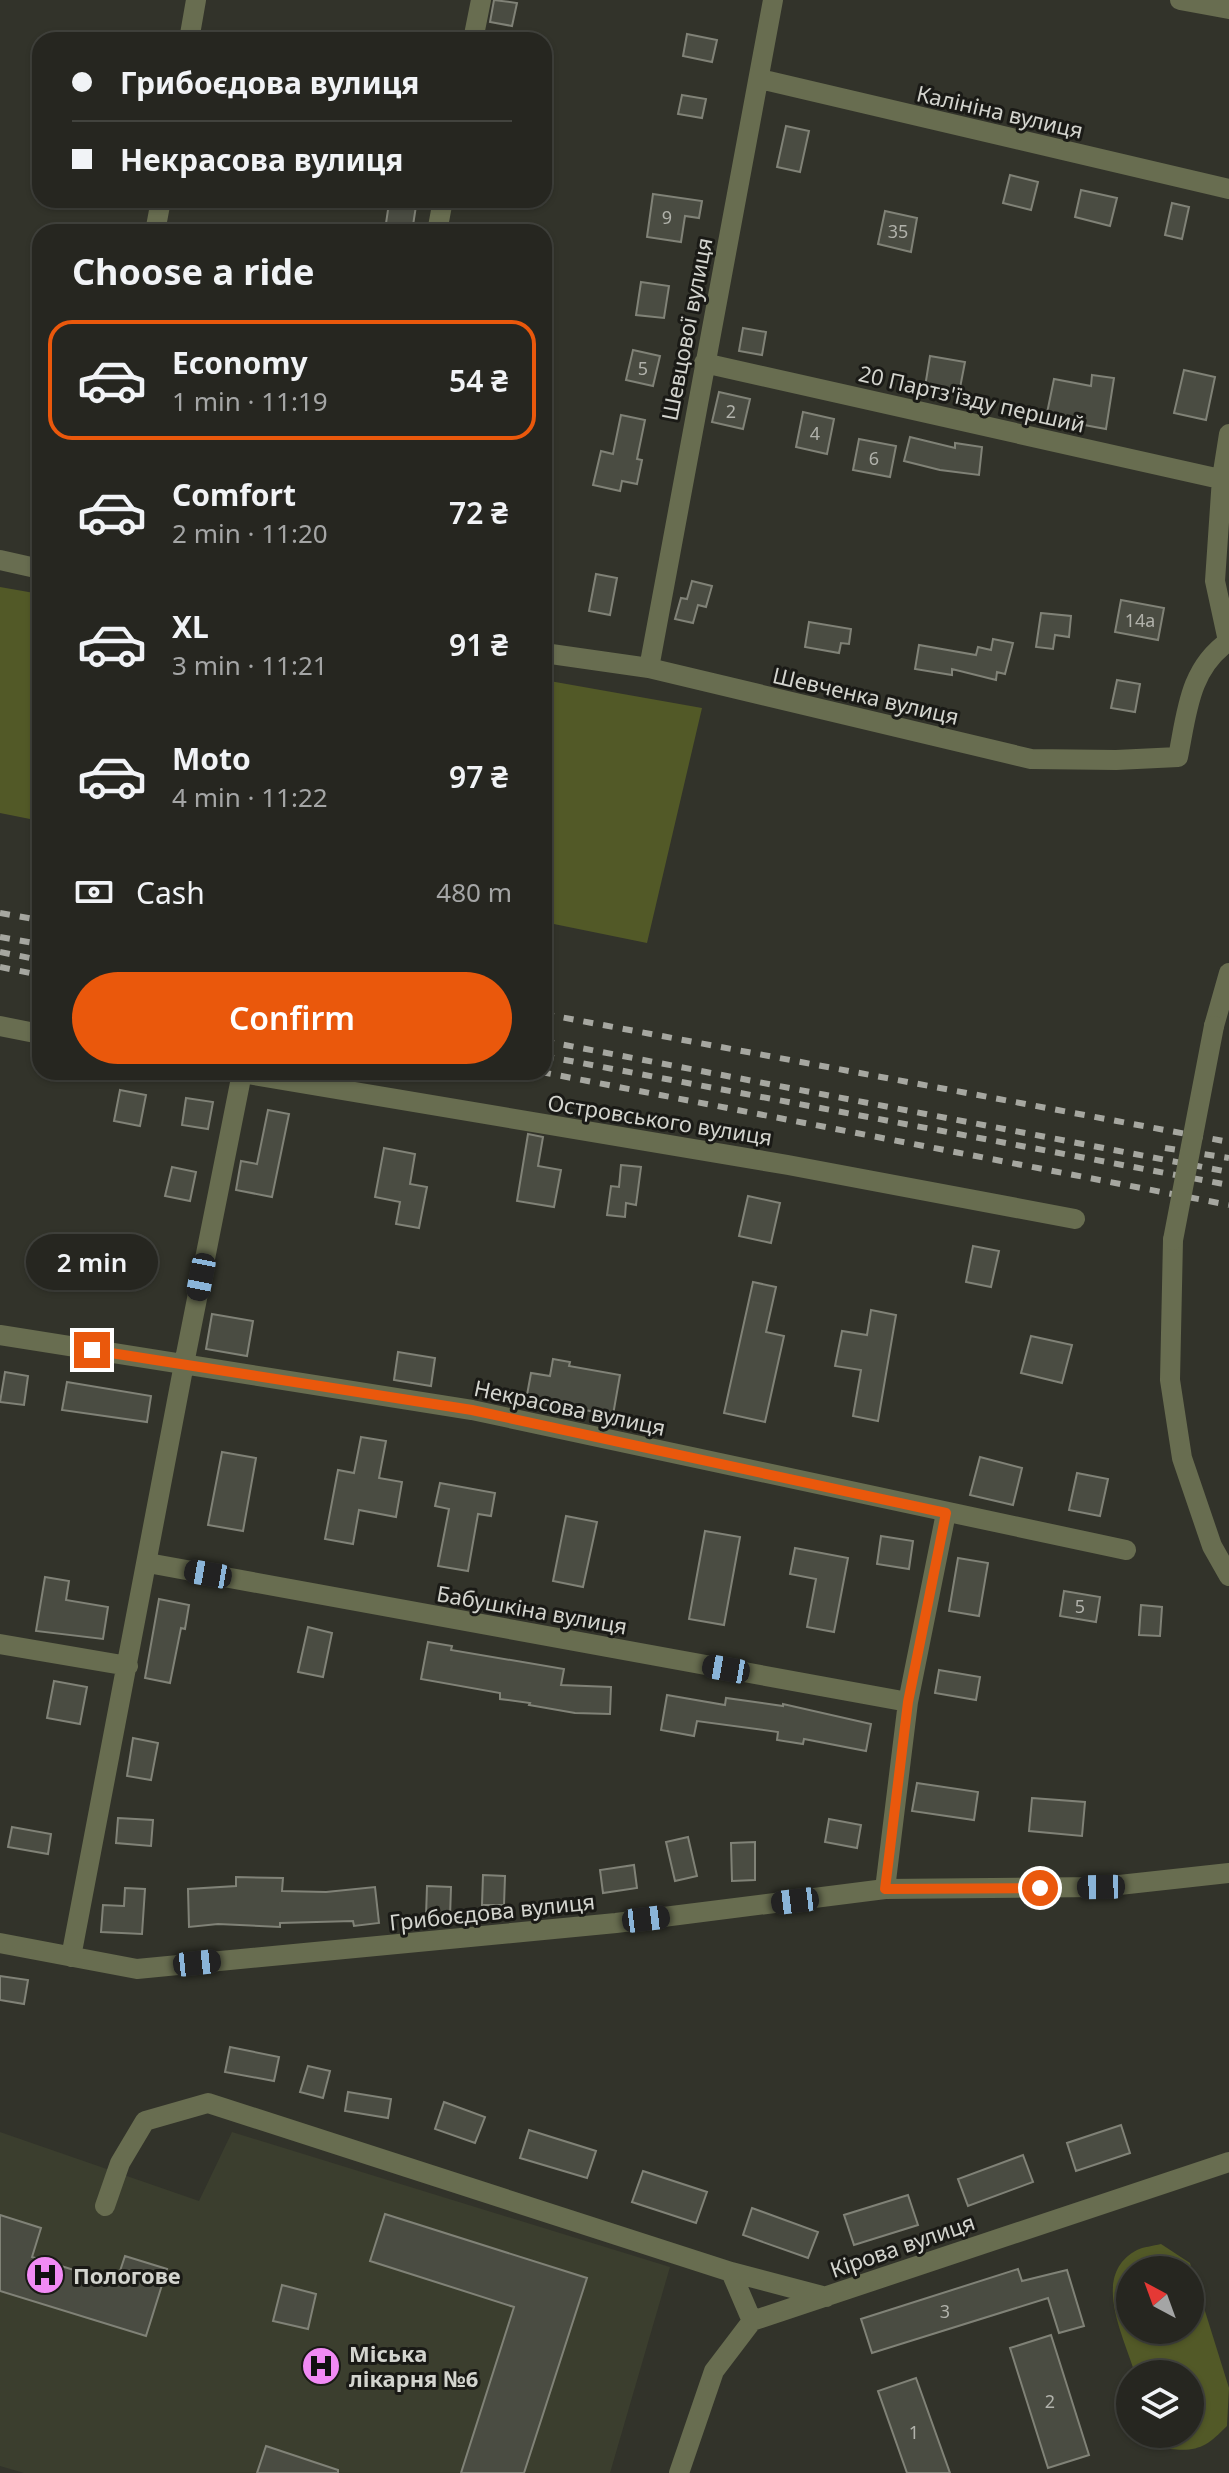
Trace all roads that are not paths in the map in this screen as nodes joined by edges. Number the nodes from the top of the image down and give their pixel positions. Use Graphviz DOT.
graph roads {
  1 [pos="196,0"];
  2 [pos="481,0"];
  3 [pos="773,0"];
  4 [pos="1180,0"];
  5 [pos="1229,9"];
  6 [pos="190,32"];
  7 [pos="475,32"];
  8 [pos="760,79"];
  9 [pos="1229,189"];
  10 [pos="704,363"];
  11 [pos="1229,434"];
  12 [pos="1226,479"];
  13 [pos="0,560"];
  14 [pos="32,567"];
  15 [pos="1229,641"];
  16 [pos="552,654"];
  17 [pos="649,668"];
  18 [pos="1229,973"];
  19 [pos="0,1026"];
  20 [pos="32,1032"];
  21 [pos="238,1080"];
  22 [pos="281,1080"];
  23 [pos="1075,1219"];
  24 [pos="0,1335"];
  25 [pos="184,1364"];
  26 [pos="946,1513"];
  27 [pos="1126,1550"];
  28 [pos="148,1563"];
  29 [pos="1229,1576"];
  30 [pos="0,1644"];
  31 [pos="128,1666"];
  32 [pos="908,1702"];
  33 [pos="1229,1873"];
  34 [pos="885,1889"];
  35 [pos="0,1943"];
  36 [pos="71,1957"];
  37 [pos="1229,2162"];
  38 [pos="105,2206"];
  39 [pos="731,2272"];
  40 [pos="826,2297"];
  41 [pos="752,2321"];
  42 [pos="679,2473"];
  1 -- 6 [label="street"];
  2 -- 7 [label="street"];
  3 -- 8 [label="street, Шевцової вулиця"];
  4 -- 5 [label="street"];
  8 -- 9 [label="street, Калініна вулиця"];
  8 -- 10 [label="street, Шевцової вулиця"];
  10 -- 12 [label="street, 20 Партз'їзду перший"];
  10 -- 17 [label="street, Шевцової вулиця"];
  11 -- 12 [label="street"];
  12 -- 15 [label="street"];
  13 -- 14 [label="street"];
  15 -- 17 [label="street, Шевченка вулиця"];
  16 -- 17 [label="street, Шевченка вулиця"];
  18 -- 29 [label="street, bridge"];
  19 -- 20 [label="street"];
  21 -- 25 [label="street"];
  22 -- 23 [label="street, Островського вулиця"];
  24 -- 25 [label="street, Некрасова вулиця"];
  25 -- 26 [label="street, Некрасова вулиця"];
  25 -- 28 [label="street"];
  26 -- 27 [label="street, Некрасова вулиця"];
  26 -- 32 [label="street"];
  28 -- 31 [label="street"];
  28 -- 32 [label="street, Бабушкіна вулиця"];
  30 -- 31 [label="street"];
  31 -- 36 [label="street"];
  32 -- 34 [label="street"];
  33 -- 34 [label="street, Грибоєдова вулиця"];
  34 -- 36 [label="street, Грибоєдова вулиця"];
  35 -- 36 [label="street, Грибоєдова вулиця"];
  37 -- 40 [label="street, Кірова вулиця"];
  38 -- 39 [label="street"];
  39 -- 40 [label="street"];
  39 -- 41 [label="street"];
  40 -- 41 [label="street, Кірова вулиця"];
  41 -- 42 [label="street"];
}
